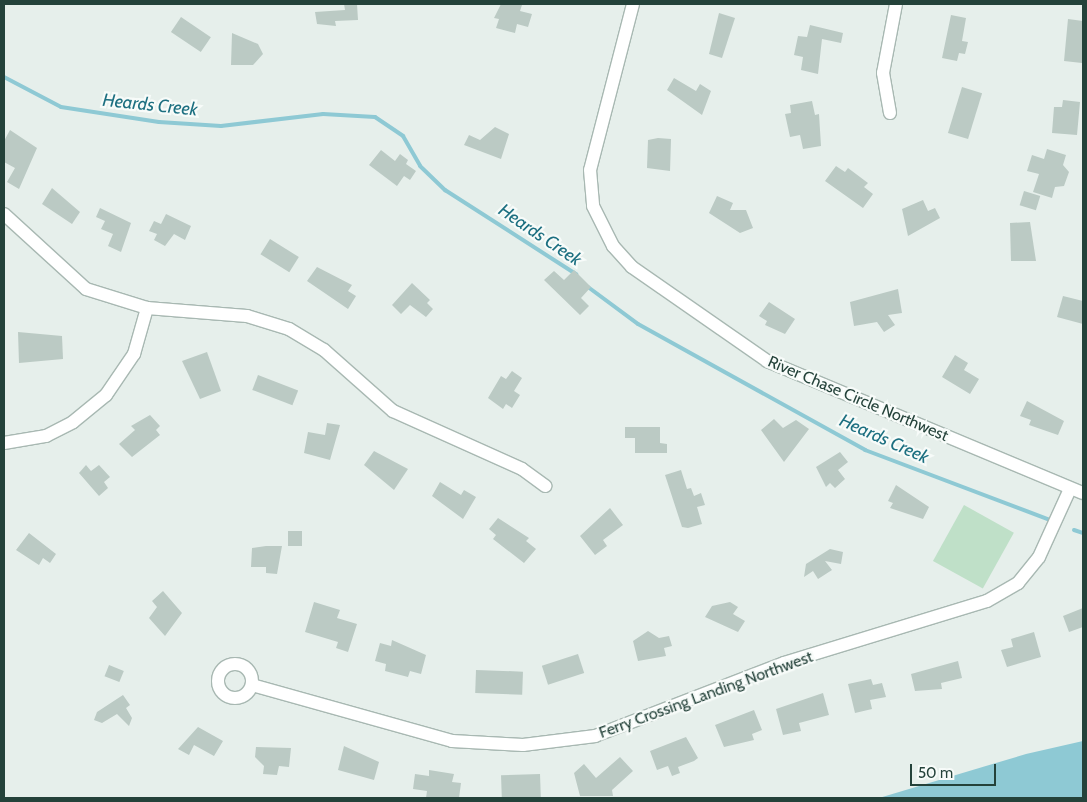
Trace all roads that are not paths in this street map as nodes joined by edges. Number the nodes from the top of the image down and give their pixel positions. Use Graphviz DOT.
graph roads {
  1 [pos="633,4"];
  2 [pos="896,4"];
  3 [pos="890,113"];
  4 [pos="4,214"];
  5 [pos="146,308"];
  6 [pos="4,443"];
  7 [pos="545,486"];
  8 [pos="1070,488"];
  9 [pos="1083,493"];
  10 [pos="252,685"];
  1 -- 8 [label="street, River Chase Circle Northwest"];
  2 -- 3 [label="street"];
  4 -- 5 [label="street"];
  5 -- 6 [label="street"];
  5 -- 7 [label="street"];
  8 -- 9 [label="street, River Chase Circle Northwest"];
  8 -- 10 [label="street, Ferry Crossing Landing Northwest"];
}
